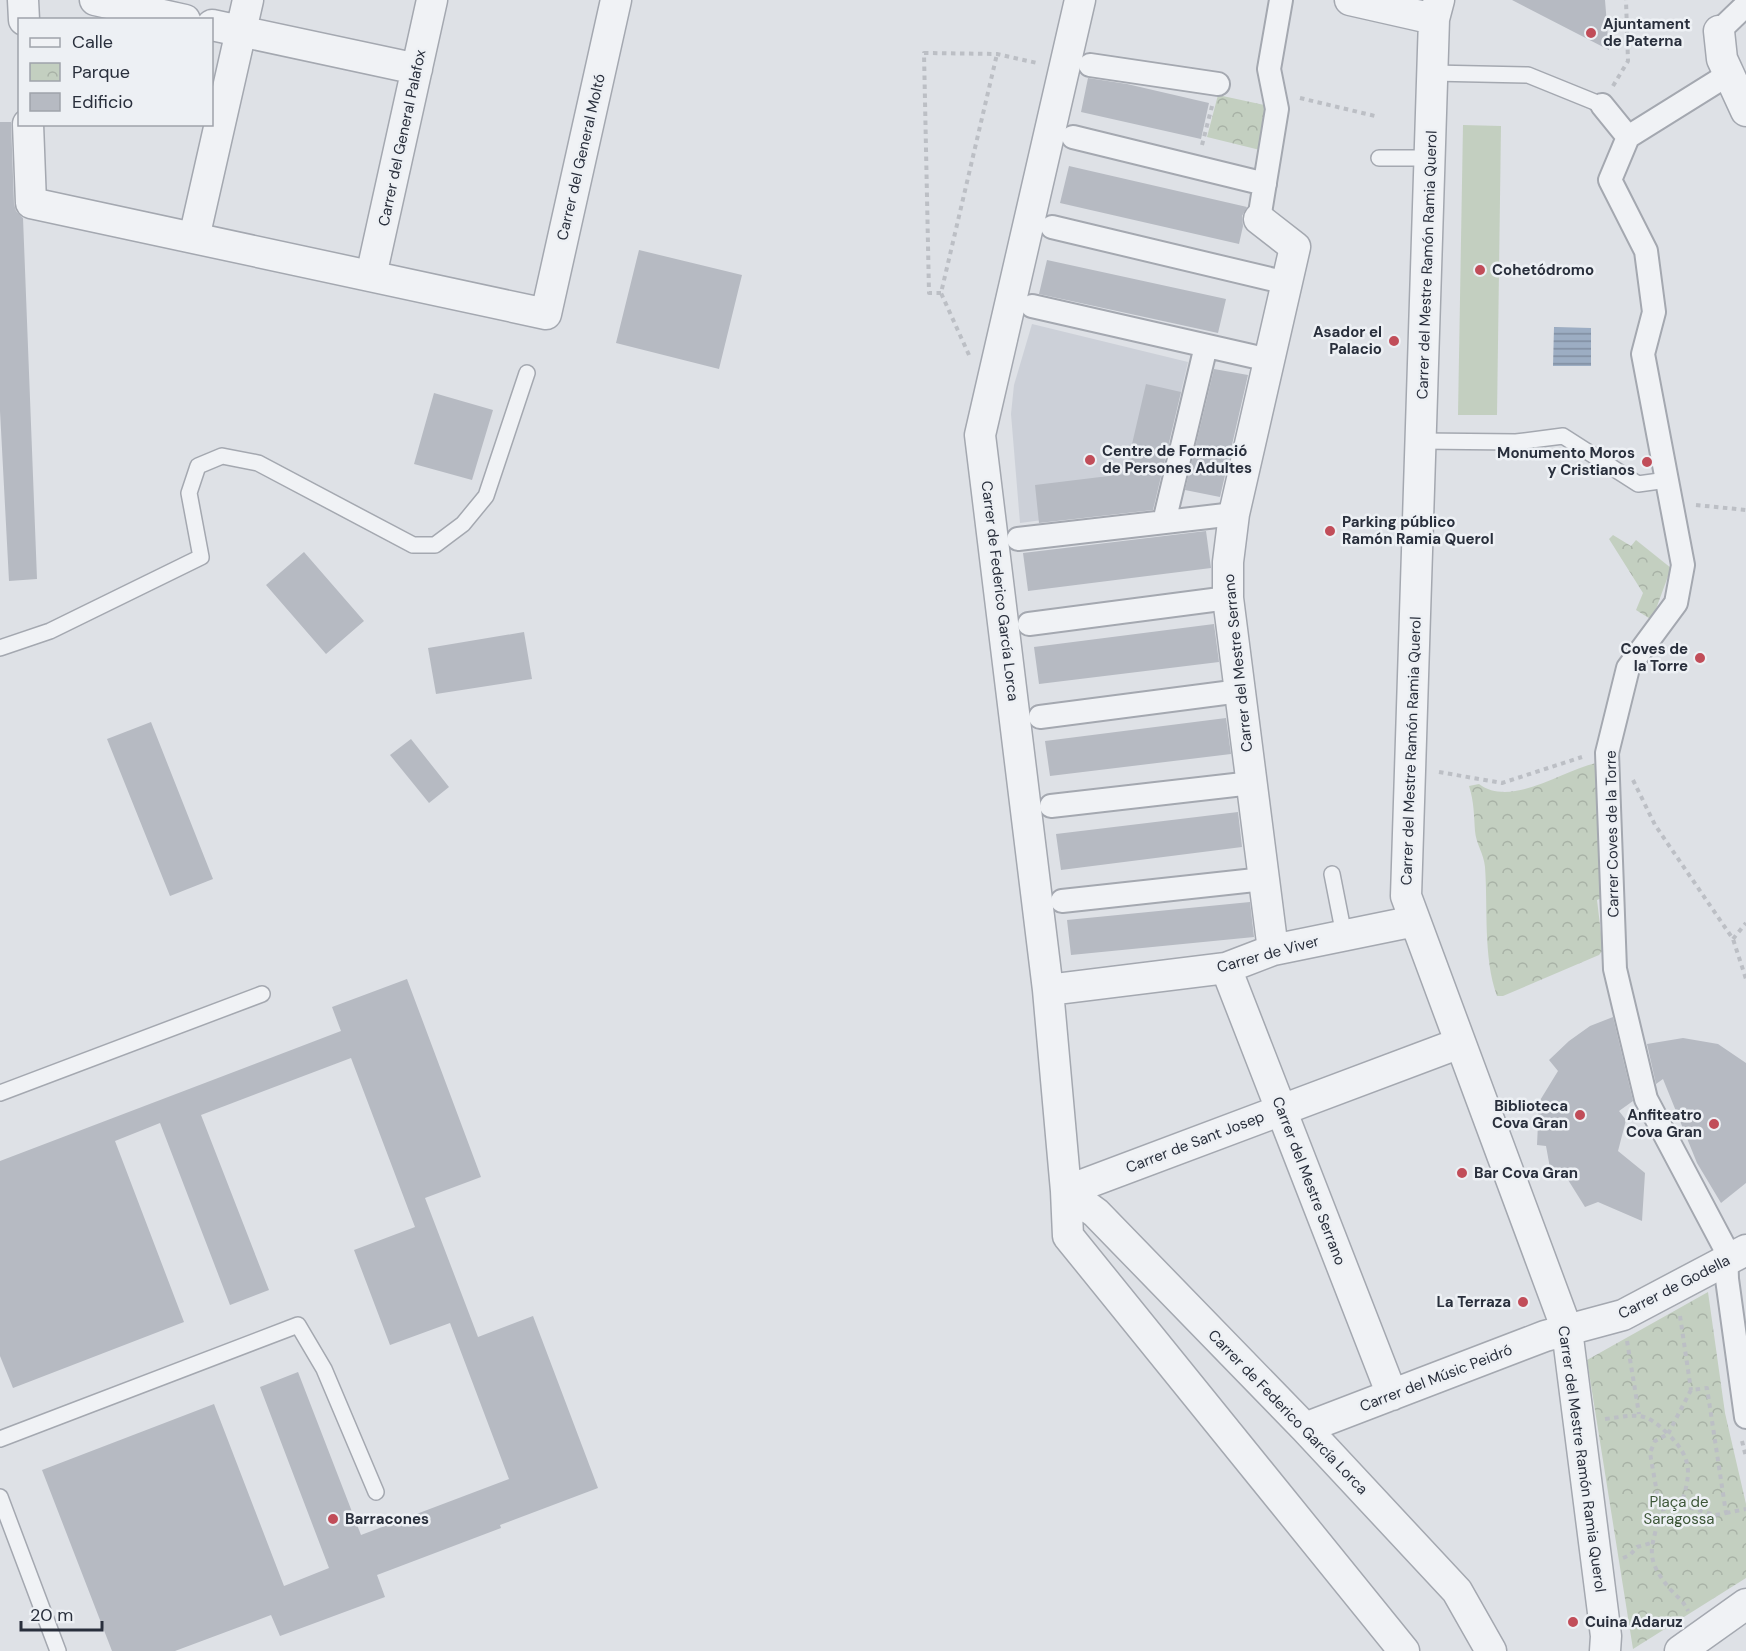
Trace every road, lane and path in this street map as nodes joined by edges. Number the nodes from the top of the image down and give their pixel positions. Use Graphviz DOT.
graph roads {
  1 [pos="23,0"];
  2 [pos="95,0"];
  3 [pos="248,0"];
  4 [pos="432,0"];
  5 [pos="616,0"];
  6 [pos="1080,0"];
  7 [pos="1281,0"];
  8 [pos="1350,0"];
  9 [pos="1626,0"];
  10 [pos="1746,5"];
  11 [pos="1436,10"];
  12 [pos="24,18"];
  13 [pos="176,18"];
  14 [pos="213,25"];
  15 [pos="241,31"];
  16 [pos="1719,31"];
  17 [pos="997,54"];
  18 [pos="1045,65"];
  19 [pos="1090,65"];
  20 [pos="417,69"];
  21 [pos="1432,74"];
  22 [pos="1729,74"];
  23 [pos="1218,84"];
  24 [pos="1273,91"];
  25 [pos="1602,105"];
  26 [pos="1746,111"];
  27 [pos="1375,116"];
  28 [pos="28,126"];
  29 [pos="1073,137"];
  30 [pos="1628,137"];
  31 [pos="1379,158"];
  32 [pos="1431,158"];
  33 [pos="1196,167"];
  34 [pos="1265,183"];
  35 [pos="1259,219"];
  36 [pos="1052,226"];
  37 [pos="194,238"];
  38 [pos="371,276"];
  39 [pos="1287,283"];
  40 [pos="941,293"];
  41 [pos="1032,306"];
  42 [pos="1206,346"];
  43 [pos="971,358"];
  44 [pos="1269,360"];
  45 [pos="526,373"];
  46 [pos="1421,441"];
  47 [pos="1667,480"];
  48 [pos="1672,503"];
  49 [pos="1746,510"];
  50 [pos="1234,514"];
  51 [pos="1164,522"];
  52 [pos="1018,539"];
  53 [pos="1228,598"];
  54 [pos="1029,624"];
  55 [pos="0,648"];
  56 [pos="1240,691"];
  57 [pos="1040,717"];
  58 [pos="1607,753"];
  59 [pos="1437,772"];
  60 [pos="1252,783"];
  61 [pos="1051,806"];
  62 [pos="1332,874"];
  63 [pos="1264,879"];
  64 [pos="1062,901"];
  65 [pos="1415,921"];
  66 [pos="1746,923"];
  67 [pos="1344,935"];
  68 [pos="1733,939"];
  69 [pos="1273,950"];
  70 [pos="1226,968"];
  71 [pos="1746,979"];
  72 [pos="1048,990"];
  73 [pos="262,993"];
  74 [pos="1460,1043"];
  75 [pos="0,1093"];
  76 [pos="1282,1109"];
  77 [pos="1066,1191"];
  78 [pos="1737,1255"];
  79 [pos="1679,1308"];
  80 [pos="1567,1330"];
  81 [pos="1625,1331"];
  82 [pos="1691,1390"];
  83 [pos="1392,1395"];
  84 [pos="1639,1414"];
  85 [pos="1746,1417"];
  86 [pos="1600,1420"];
  87 [pos="1305,1428"];
  88 [pos="1668,1434"];
  89 [pos="0,1438"];
  90 [pos="376,1492"];
  91 [pos="0,1497"];
  92 [pos="1681,1505"];
  93 [pos="1746,1509"];
  94 [pos="1660,1510"];
  95 [pos="1726,1513"];
  96 [pos="1651,1544"];
  97 [pos="1621,1559"];
  98 [pos="1746,1605"];
  99 [pos="1689,1613"];
  100 [pos="58,1651"];
  101 [pos="1404,1651"];
  102 [pos="1491,1651"];
  103 [pos="1605,1651"];
  104 [pos="1680,1651"];
  1 -- 12 [label="street"];
  2 -- 13 [label="street"];
  3 -- 15 [label="street"];
  4 -- 20 [label="street, Carrer del General Palafox"];
  5 -- 38 [label="street, Carrer del General Moltó"];
  6 -- 72 [label="street, Carrer de Federico García Lorca"];
  7 -- 24 [label="street"];
  8 -- 11 [label="street"];
  9 -- 25 [label="path"];
  10 -- 16 [label="street"];
  11 -- 21 [label="street, Carrer del Mestre Ramón Ramia Querol"];
  14 -- 15 [label="street"];
  15 -- 20 [label="street"];
  15 -- 37 [label="street"];
  16 -- 22 [label="street"];
  17 -- 18 [label="path"];
  17 -- 40 [label="path"];
  17 -- 40 [label="path"];
  19 -- 23 [label="street"];
  20 -- 38 [label="street, Carrer del General Palafox"];
  21 -- 25 [label="lane"];
  21 -- 32 [label="street, Carrer del Mestre Ramón Ramia Querol"];
  22 -- 26 [label="street"];
  22 -- 30 [label="street"];
  23 -- 33 [label="path"];
  24 -- 27 [label="path"];
  24 -- 34 [label="street"];
  25 -- 30 [label="street"];
  28 -- 37 [label="street"];
  29 -- 33 [label="street"];
  30 -- 47 [label="street, Carrer Coves de la Torre"];
  31 -- 32 [label="lane"];
  32 -- 46 [label="street, Carrer del Mestre Ramón Ramia Querol"];
  33 -- 34 [label="street"];
  34 -- 35 [label="street"];
  35 -- 39 [label="street, Carrer del Mestre Serrano"];
  36 -- 39 [label="street"];
  37 -- 38 [label="street"];
  39 -- 44 [label="street, Carrer del Mestre Serrano"];
  40 -- 43 [label="path"];
  41 -- 42 [label="street"];
  42 -- 44 [label="street"];
  42 -- 51 [label="street"];
  44 -- 50 [label="street, Carrer del Mestre Serrano"];
  45 -- 55 [label="lane"];
  46 -- 47 [label="lane"];
  46 -- 65 [label="street, Carrer del Mestre Ramón Ramia Querol"];
  47 -- 48 [label="street, Carrer Coves de la Torre"];
  48 -- 49 [label="path"];
  48 -- 58 [label="street, Carrer Coves de la Torre"];
  50 -- 51 [label="street"];
  50 -- 53 [label="street, Carrer del Mestre Serrano"];
  51 -- 52 [label="street"];
  53 -- 54 [label="street"];
  53 -- 56 [label="street, Carrer del Mestre Serrano"];
  56 -- 57 [label="street"];
  56 -- 60 [label="street, Carrer del Mestre Serrano"];
  58 -- 59 [label="path"];
  58 -- 68 [label="path"];
  58 -- 78 [label="street, Carrer Coves de la Torre"];
  60 -- 61 [label="street"];
  60 -- 63 [label="street, Carrer del Mestre Serrano"];
  62 -- 67 [label="lane"];
  63 -- 64 [label="street"];
  63 -- 69 [label="street, Carrer del Mestre Serrano"];
  65 -- 67 [label="street, Carrer de Viver"];
  65 -- 74 [label="street, Carrer del Mestre Ramón Ramia Querol"];
  66 -- 68 [label="path"];
  67 -- 69 [label="street, Carrer de Viver"];
  68 -- 71 [label="path"];
  69 -- 70 [label="street, Carrer de Viver"];
  70 -- 72 [label="street, Carrer de Viver"];
  70 -- 76 [label="street, Carrer del Mestre Serrano"];
  72 -- 77 [label="street, Carrer de Federico García Lorca"];
  73 -- 75 [label="lane"];
  74 -- 76 [label="street, Carrer de Sant Josep"];
  74 -- 80 [label="street, Carrer del Mestre Ramón Ramia Querol"];
  76 -- 77 [label="street, Carrer de Sant Josep"];
  76 -- 83 [label="street, Carrer del Mestre Serrano"];
  77 -- 87 [label="street, Carrer de Federico García Lorca"];
  77 -- 101 [label="street, Carrer de Federico García Lorca"];
  78 -- 80 [label="street, Carrer de Godella"];
  78 -- 85 [label="street"];
  79 -- 82 [label="path"];
  80 -- 83 [label="street, Carrer del Músic Peidró"];
  80 -- 103 [label="street, Carrer del Mestre Ramón Ramia Querol"];
  81 -- 84 [label="path"];
  82 -- 88 [label="path"];
  82 -- 95 [label="path"];
  83 -- 87 [label="street, Carrer del Músic Peidró"];
  84 -- 86 [label="path"];
  84 -- 88 [label="path"];
  87 -- 102 [label="street, Carrer de Federico García Lorca"];
  88 -- 92 [label="path"];
  88 -- 94 [label="path"];
  89 -- 90 [label="lane"];
  91 -- 100 [label="lane"];
  92 -- 94 [label="path"];
  92 -- 95 [label="path"];
  93 -- 95 [label="path"];
  94 -- 96 [label="path"];
  96 -- 97 [label="path"];
  96 -- 99 [label="path"];
  98 -- 104 [label="street"];
}
